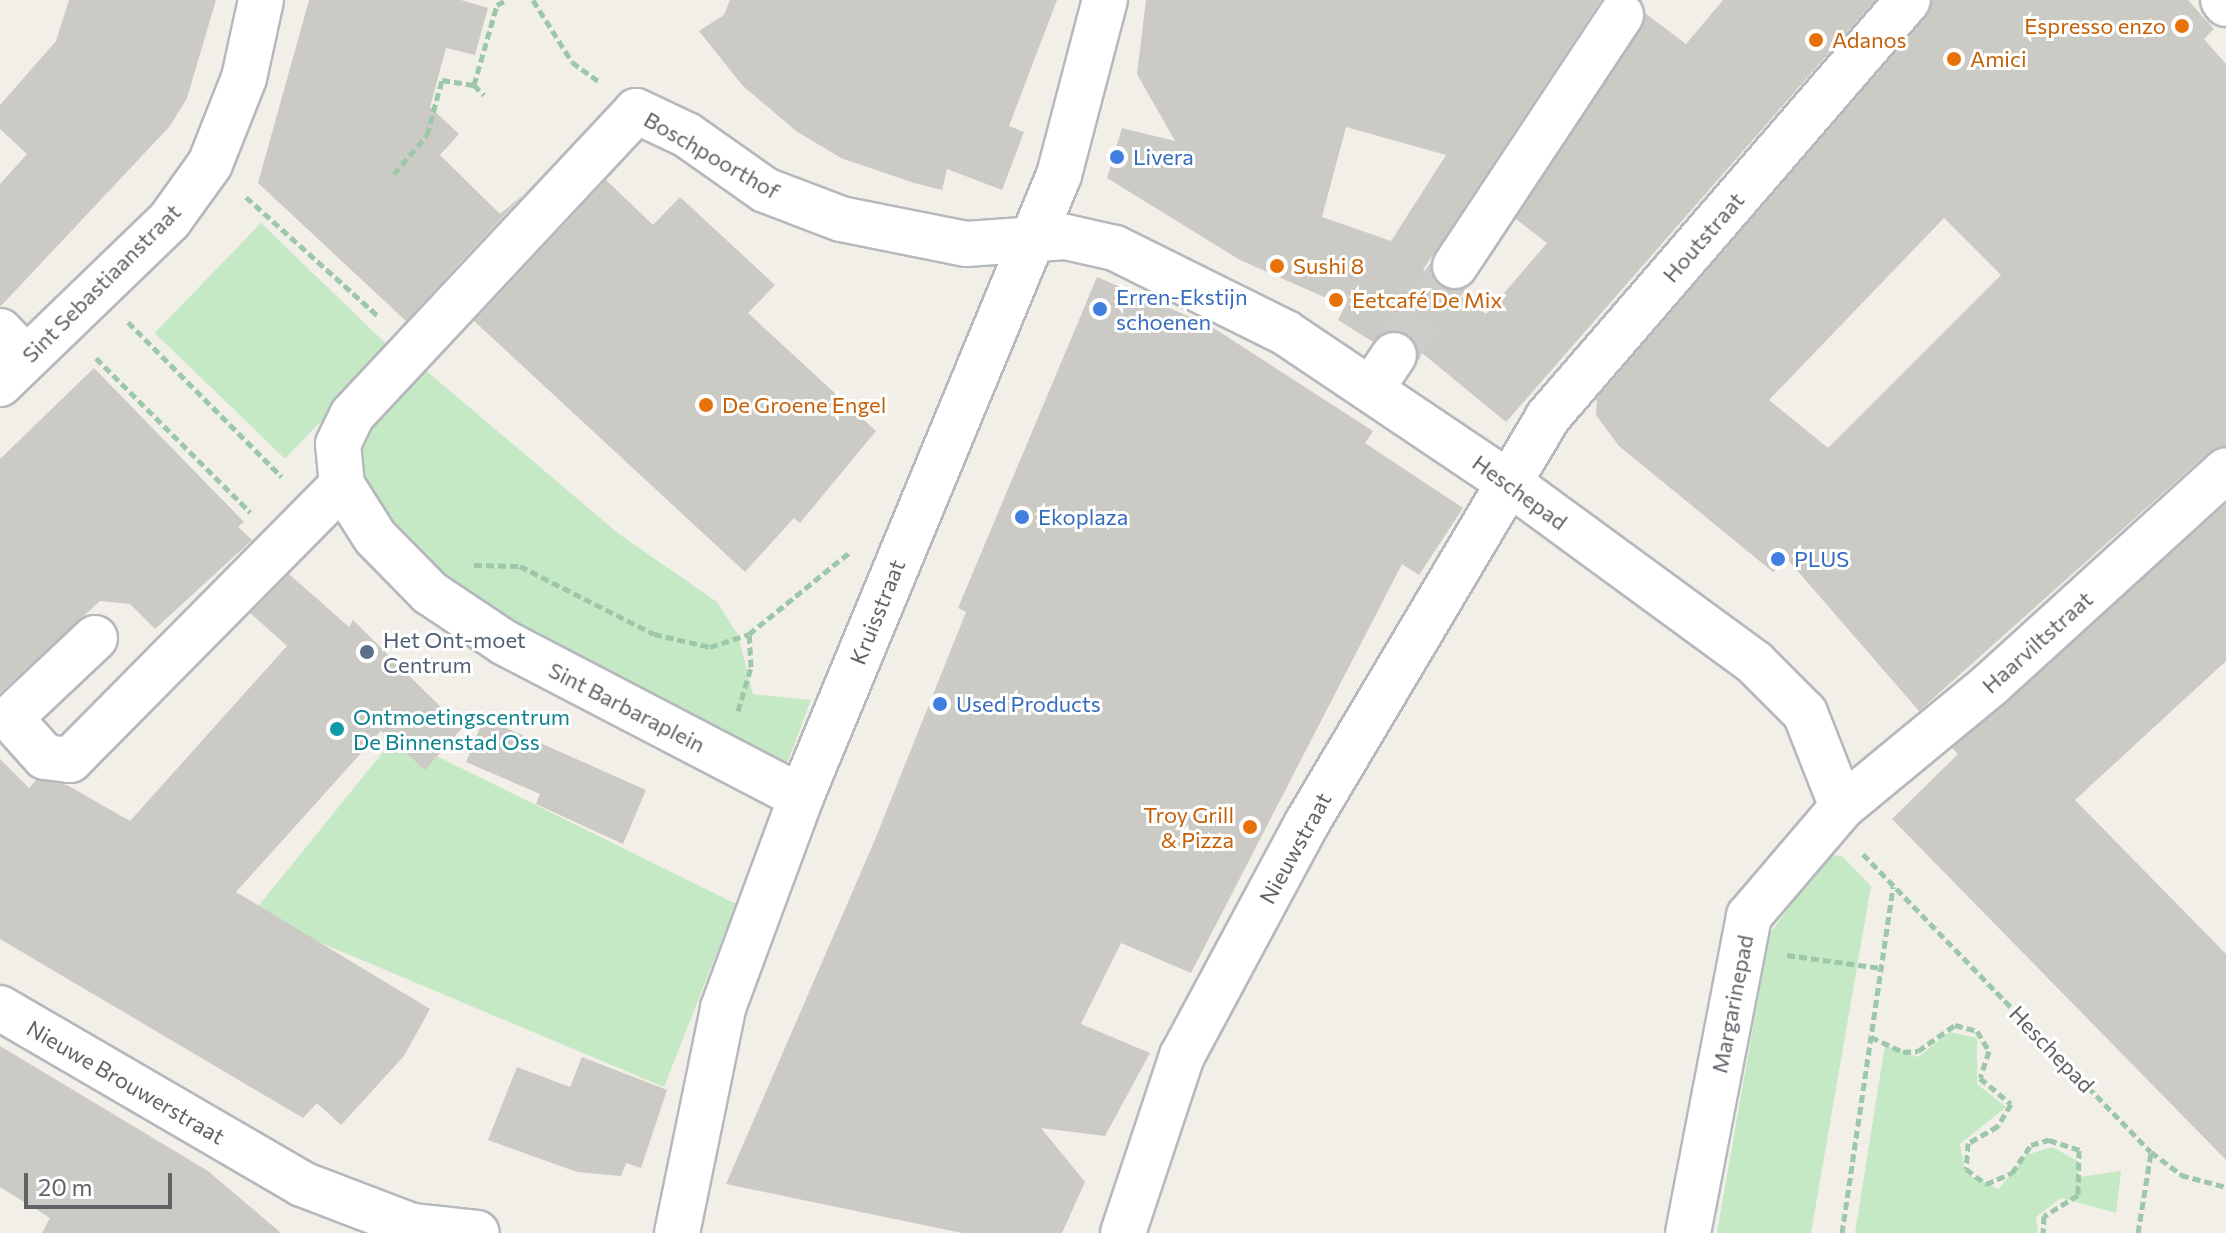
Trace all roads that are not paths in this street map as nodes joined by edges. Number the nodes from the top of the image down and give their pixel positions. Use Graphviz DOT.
graph roads {
  1 [pos="261,0"];
  2 [pos="1105,0"];
  3 [pos="1908,0"];
  4 [pos="1621,15"];
  5 [pos="636,111"];
  6 [pos="1031,239"];
  7 [pos="1455,266"];
  8 [pos="9,358"];
  9 [pos="2226,470"];
  10 [pos="1508,482"];
  11 [pos="329,499"];
  12 [pos="95,638"];
  13 [pos="801,797"];
  14 [pos="1842,807"];
  15 [pos="0,1008"];
  16 [pos="477,1233"];
  17 [pos="677,1233"];
  18 [pos="1123,1233"];
  19 [pos="1688,1233"];
  1 -- 8 [label="street, Sint Sebastiaanstraat"];
  2 -- 6 [label="street, Kruisstraat"];
  3 -- 10 [label="street, Houtstraat"];
  4 -- 7 [label="street"];
  5 -- 6 [label="street, Boschpoorthof"];
  5 -- 11 [label="street, Sint Barbaraplein"];
  6 -- 10 [label="street, Heschepad"];
  6 -- 13 [label="street, Kruisstraat"];
  9 -- 14 [label="street, Haarviltstraat"];
  10 -- 14 [label="street, Heschepad"];
  10 -- 18 [label="street, Nieuwstraat"];
  11 -- 12 [label="street"];
  11 -- 13 [label="street, Sint Barbaraplein"];
  13 -- 17 [label="street, Kruisstraat"];
  14 -- 19 [label="street, Margarinepad"];
  15 -- 16 [label="street, Nieuwe Brouwerstraat"];
}
